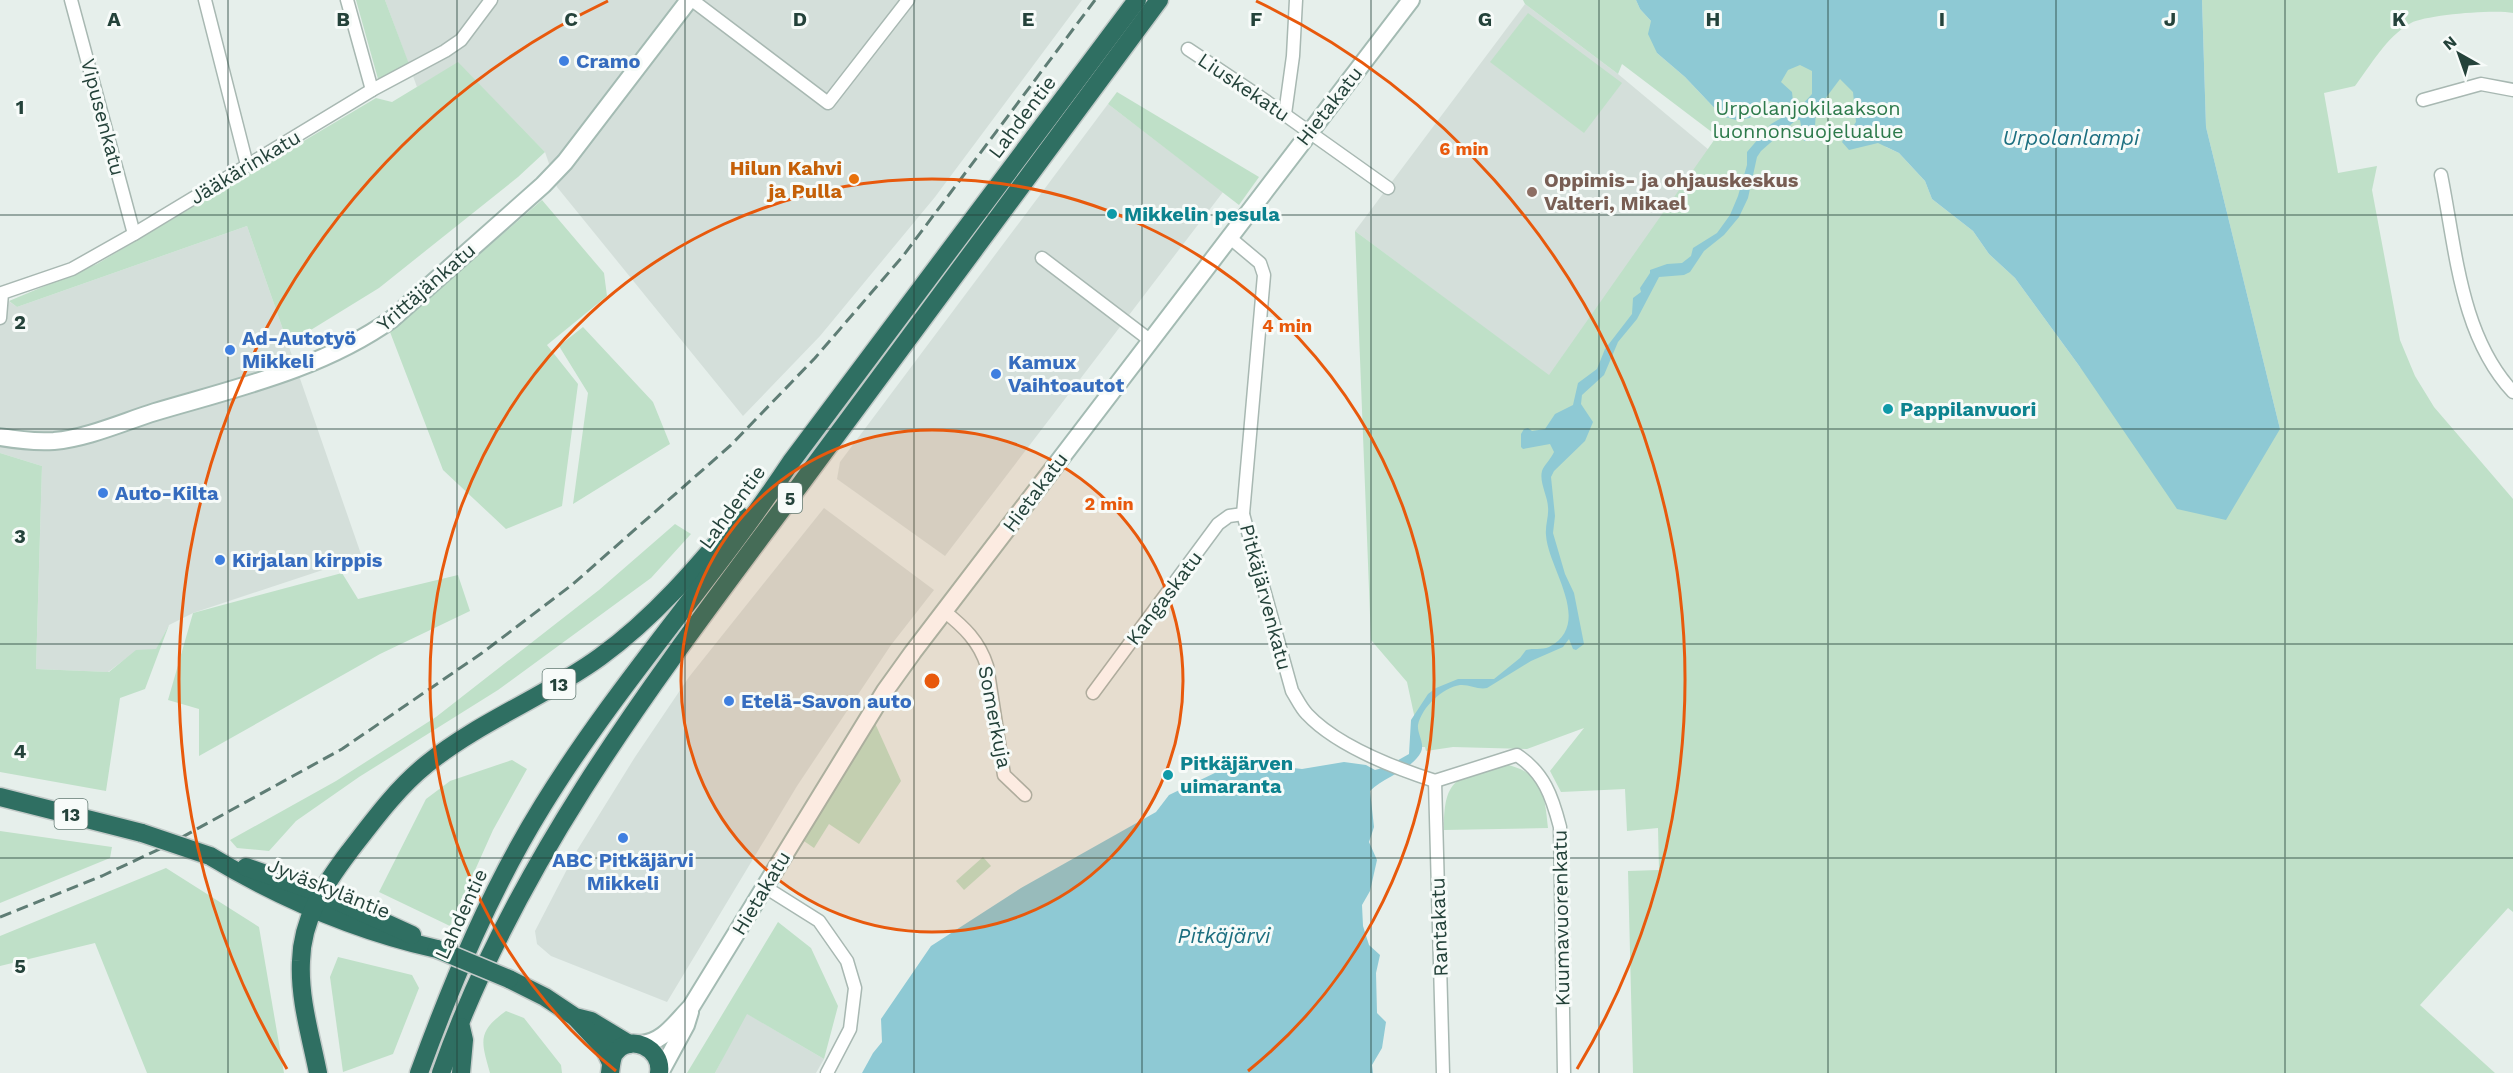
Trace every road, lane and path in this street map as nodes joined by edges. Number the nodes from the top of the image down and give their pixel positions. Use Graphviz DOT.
graph roads {
  1 [pos="71,0"];
  2 [pos="205,0"];
  3 [pos="347,0"];
  4 [pos="491,0"];
  5 [pos="691,0"];
  6 [pos="908,0"];
  7 [pos="1137,0"];
  8 [pos="1159,0"];
  9 [pos="1296,0"];
  10 [pos="1411,0"];
  11 [pos="1188,49"];
  12 [pos="372,90"];
  13 [pos="2513,90"];
  14 [pos="2423,100"];
  15 [pos="1285,114"];
  16 [pos="1310,131"];
  17 [pos="248,165"];
  18 [pos="2441,176"];
  19 [pos="1388,188"];
  20 [pos="134,234"];
  21 [pos="1230,237"];
  22 [pos="1042,258"];
  23 [pos="1,290"];
  24 [pos="0,318"];
  25 [pos="1151,341"];
  26 [pos="2513,392"];
  27 [pos="0,437"];
  28 [pos="791,462"];
  29 [pos="1243,514"];
  30 [pos="944,610"];
  31 [pos="1093,693"];
  32 [pos="1435,781"];
  33 [pos="1025,795"];
  34 [pos="0,797"];
  35 [pos="765,887"];
  36 [pos="317,901"];
  37 [pos="691,1007"];
  38 [pos="575,1017"];
  39 [pos="460,1020"];
  40 [pos="634,1044"];
  41 [pos="610,1070"];
  42 [pos="318,1073"];
  43 [pos="419,1073"];
  44 [pos="441,1073"];
  45 [pos="461,1073"];
  46 [pos="660,1073"];
  47 [pos="827,1073"];
  48 [pos="1443,1073"];
  49 [pos="1564,1073"];
  1 -- 20 [label="street, Vipusenkatu"];
  2 -- 17 [label="street"];
  3 -- 12 [label="street"];
  4 -- 12 [label="street, Jääkärinkatu"];
  5 -- 6 [label="street"];
  5 -- 27 [label="street, Yrittäjänkatu"];
  7 -- 28 [label="highway, Lahdentie / 5"];
  8 -- 39 [label="highway, Lahdentie / 5"];
  9 -- 15 [label="street"];
  10 -- 16 [label="street, Hietakatu"];
  11 -- 15 [label="street, Liuskekatu"];
  12 -- 17 [label="street, Jääkärinkatu"];
  13 -- 14 [label="street"];
  15 -- 16 [label="street, Liuskekatu"];
  16 -- 19 [label="street, Liuskekatu"];
  16 -- 21 [label="street, Hietakatu"];
  17 -- 20 [label="street, Jääkärinkatu"];
  18 -- 26 [label="street"];
  20 -- 23 [label="street, Jääkärinkatu"];
  21 -- 25 [label="street, Hietakatu"];
  21 -- 29 [label="street, Pitkäjärvenkatu"];
  22 -- 25 [label="street"];
  23 -- 24 [label="street, Jääkärinkatu"];
  25 -- 30 [label="street, Hietakatu"];
  28 -- 36 [label="highway, 13"];
  28 -- 43 [label="highway, Lahdentie / 5"];
  29 -- 31 [label="street, Kangaskatu"];
  29 -- 32 [label="street, Pitkäjärvenkatu"];
  30 -- 33 [label="street, Somerkuja"];
  30 -- 35 [label="street, Hietakatu"];
  32 -- 48 [label="street, Rantakatu"];
  32 -- 49 [label="street, Kuumavuorenkatu"];
  34 -- 36 [label="highway, Jyväskyläntie / 13, bridge"];
  35 -- 37 [label="street, Hietakatu"];
  35 -- 47 [label="street"];
  36 -- 38 [label="highway, Jyväskyläntie / 13, bridge"];
  36 -- 42 [label="highway"];
  37 -- 40 [label="street, Hietakatu"];
  37 -- 46 [label="street, Hietakatu"];
  38 -- 40 [label="highway, Jyväskyläntie / 13"];
  38 -- 41 [label="highway, Jyväskyläntie / 13"];
  39 -- 44 [label="highway, Lahdentie / 5"];
  39 -- 45 [label="highway"];
  40 -- 41 [label="highway"];
  40 -- 46 [label="highway, Jyväskyläntie"];
}
